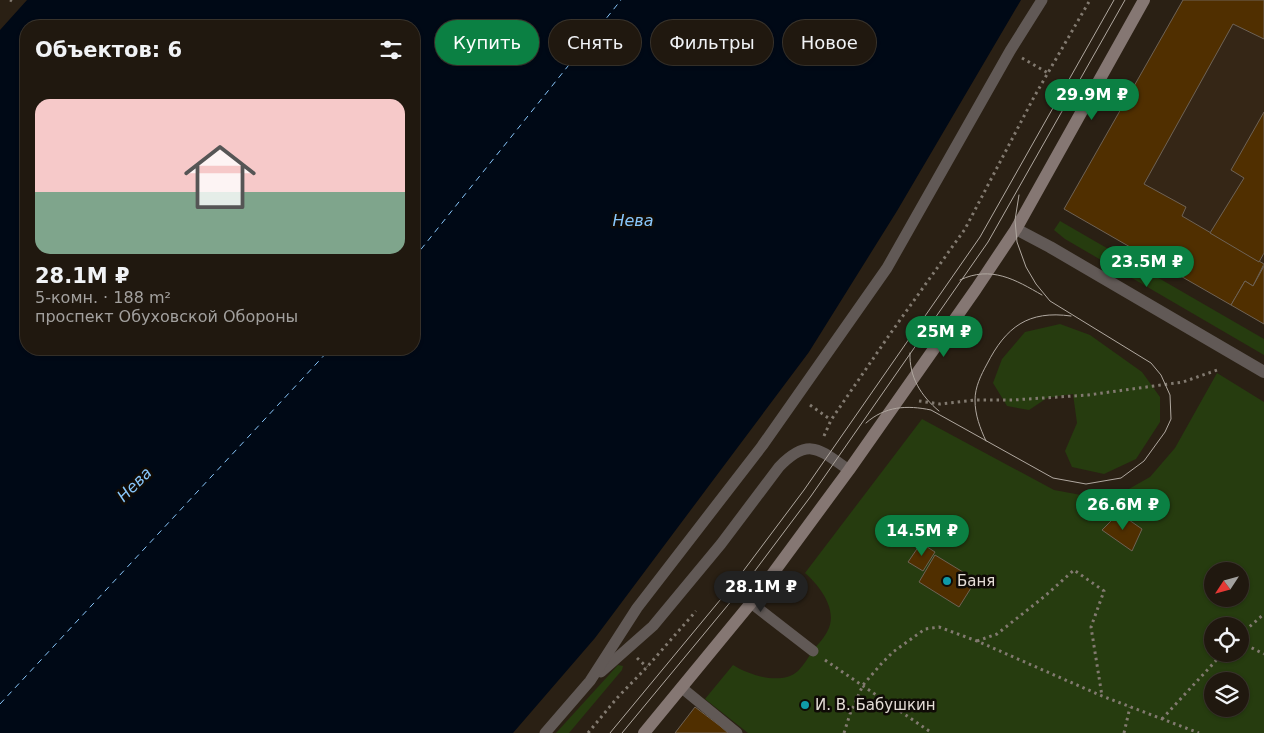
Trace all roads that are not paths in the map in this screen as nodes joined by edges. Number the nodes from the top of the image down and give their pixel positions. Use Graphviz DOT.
graph roads {
  1 [pos="1042,0"];
  2 [pos="1144,0"];
  3 [pos="1016,229"];
  4 [pos="1264,372"];
  5 [pos="849,470"];
  6 [pos="751,603"];
  7 [pos="633,615"];
  8 [pos="653,626"];
  9 [pos="813,651"];
  10 [pos="590,681"];
  11 [pos="682,688"];
  12 [pos="545,733"];
  13 [pos="644,733"];
  14 [pos="737,733"];
  1 -- 7 [label="lane"];
  2 -- 3 [label="main road"];
  3 -- 4 [label="street"];
  3 -- 5 [label="main road"];
  5 -- 6 [label="main road"];
  5 -- 8 [label="lane"];
  6 -- 9 [label="lane"];
  6 -- 11 [label="main road"];
  7 -- 8 [label="lane"];
  7 -- 10 [label="lane"];
  8 -- 10 [label="lane"];
  10 -- 12 [label="lane"];
  11 -- 13 [label="main road"];
  11 -- 14 [label="lane"];
}
